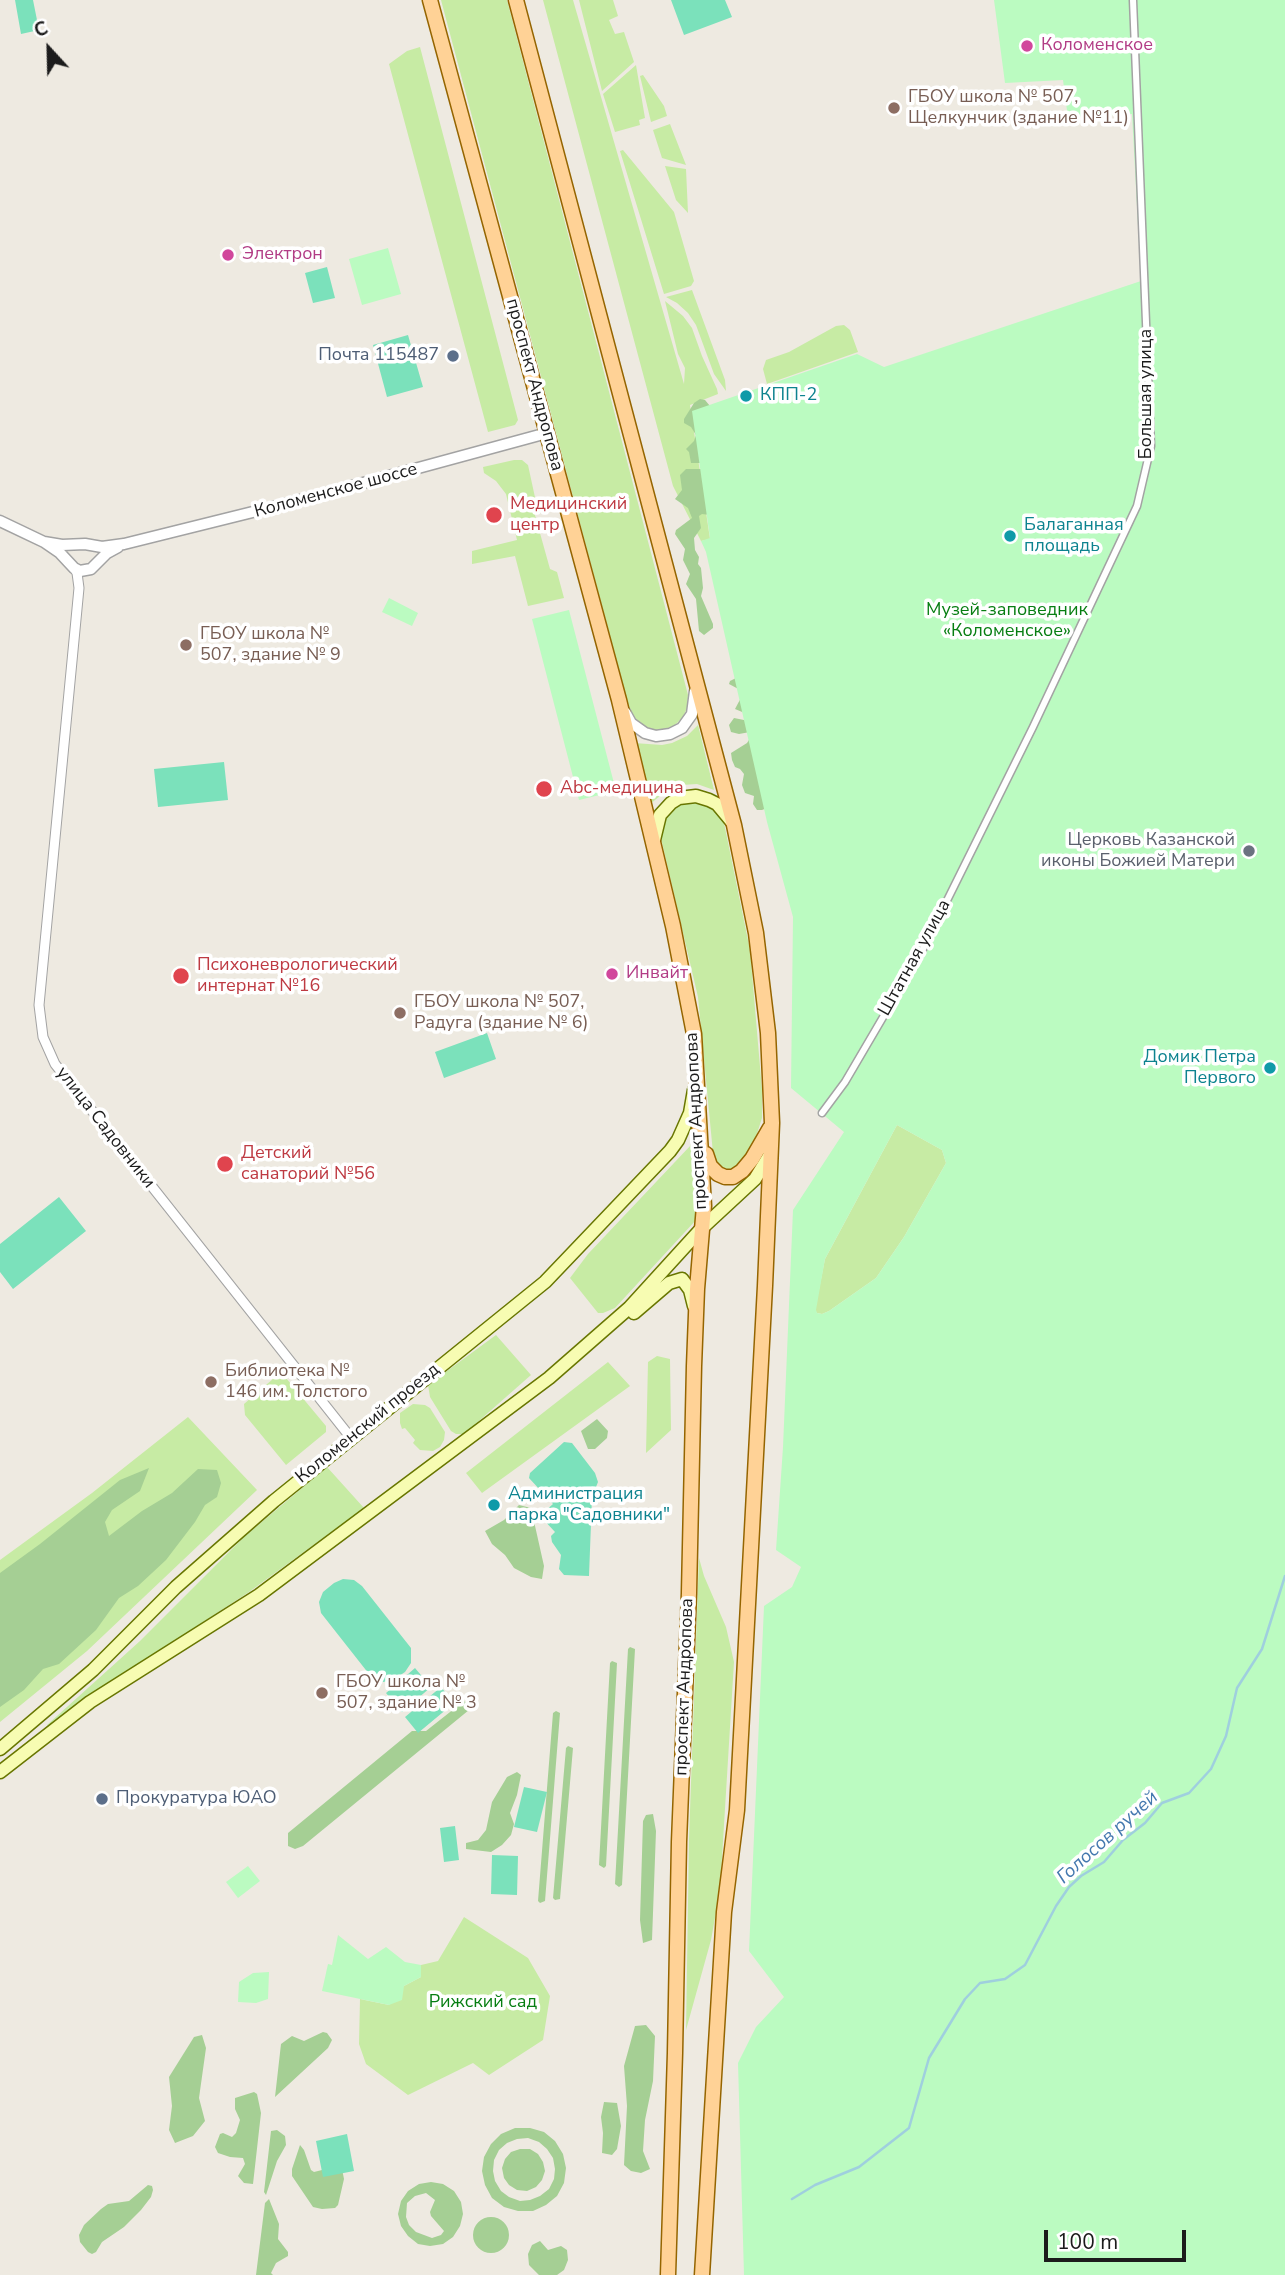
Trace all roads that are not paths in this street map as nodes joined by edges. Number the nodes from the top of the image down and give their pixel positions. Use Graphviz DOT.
graph roads {
  1 [pos="430,0"];
  2 [pos="516,0"];
  3 [pos="1133,0"];
  4 [pos="547,433"];
  5 [pos="0,521"];
  6 [pos="44,542"];
  7 [pos="124,544"];
  8 [pos="83,545"];
  9 [pos="72,566"];
  10 [pos="93,567"];
  11 [pos="79,588"];
  12 [pos="694,672"];
  13 [pos="619,700"];
  14 [pos="998,796"];
  15 [pos="734,825"];
  16 [pos="653,844"];
  17 [pos="697,1074"];
  18 [pos="822,1114"];
  19 [pos="772,1123"];
  20 [pos="702,1142"];
  21 [pos="771,1152"];
  22 [pos="701,1229"];
  23 [pos="696,1315"];
  24 [pos="615,1321"];
  25 [pos="351,1438"];
  26 [pos="37,1717"];
  27 [pos="50,1733"];
  28 [pos="0,1749"];
  29 [pos="0,1772"];
  30 [pos="668,2275"];
  31 [pos="702,2275"];
  1 -- 4 [label="main road, проспект Андропова"];
  2 -- 12 [label="main road"];
  3 -- 14 [label="street, Большая улица"];
  4 -- 7 [label="street, Коломенское шоссе"];
  4 -- 13 [label="main road, проспект Андропова"];
  5 -- 6 [label="street"];
  6 -- 8 [label="street"];
  6 -- 9 [label="street"];
  7 -- 8 [label="street, Коломенское шоссе"];
  7 -- 10 [label="street, Коломенское шоссе"];
  8 -- 9 [label="street"];
  8 -- 10 [label="street"];
  9 -- 10 [label="street"];
  9 -- 11 [label="street, улица Садовники"];
  10 -- 11 [label="street, улица Садовники"];
  11 -- 25 [label="street, улица Садовники"];
  12 -- 13 [label="street"];
  12 -- 15 [label="main road"];
  13 -- 16 [label="main road, проспект Андропова"];
  14 -- 18 [label="street, Штатная улица"];
  15 -- 16 [label="main road"];
  15 -- 19 [label="main road"];
  16 -- 17 [label="main road, проспект Андропова"];
  17 -- 20 [label="main road, проспект Андропова"];
  17 -- 25 [label="main road, Коломенский проезд"];
  19 -- 20 [label="main road"];
  19 -- 21 [label="main road"];
  20 -- 22 [label="main road, проспект Андропова"];
  21 -- 22 [label="main road"];
  21 -- 31 [label="main road"];
  22 -- 23 [label="main road, проспект Андропова"];
  22 -- 24 [label="main road"];
  23 -- 24 [label="main road"];
  23 -- 30 [label="main road, проспект Андропова"];
  24 -- 27 [label="main road"];
  25 -- 26 [label="main road, Коломенский проезд"];
  26 -- 27 [label="street"];
  26 -- 28 [label="main road, Коломенский проезд"];
  27 -- 29 [label="main road"];
}
